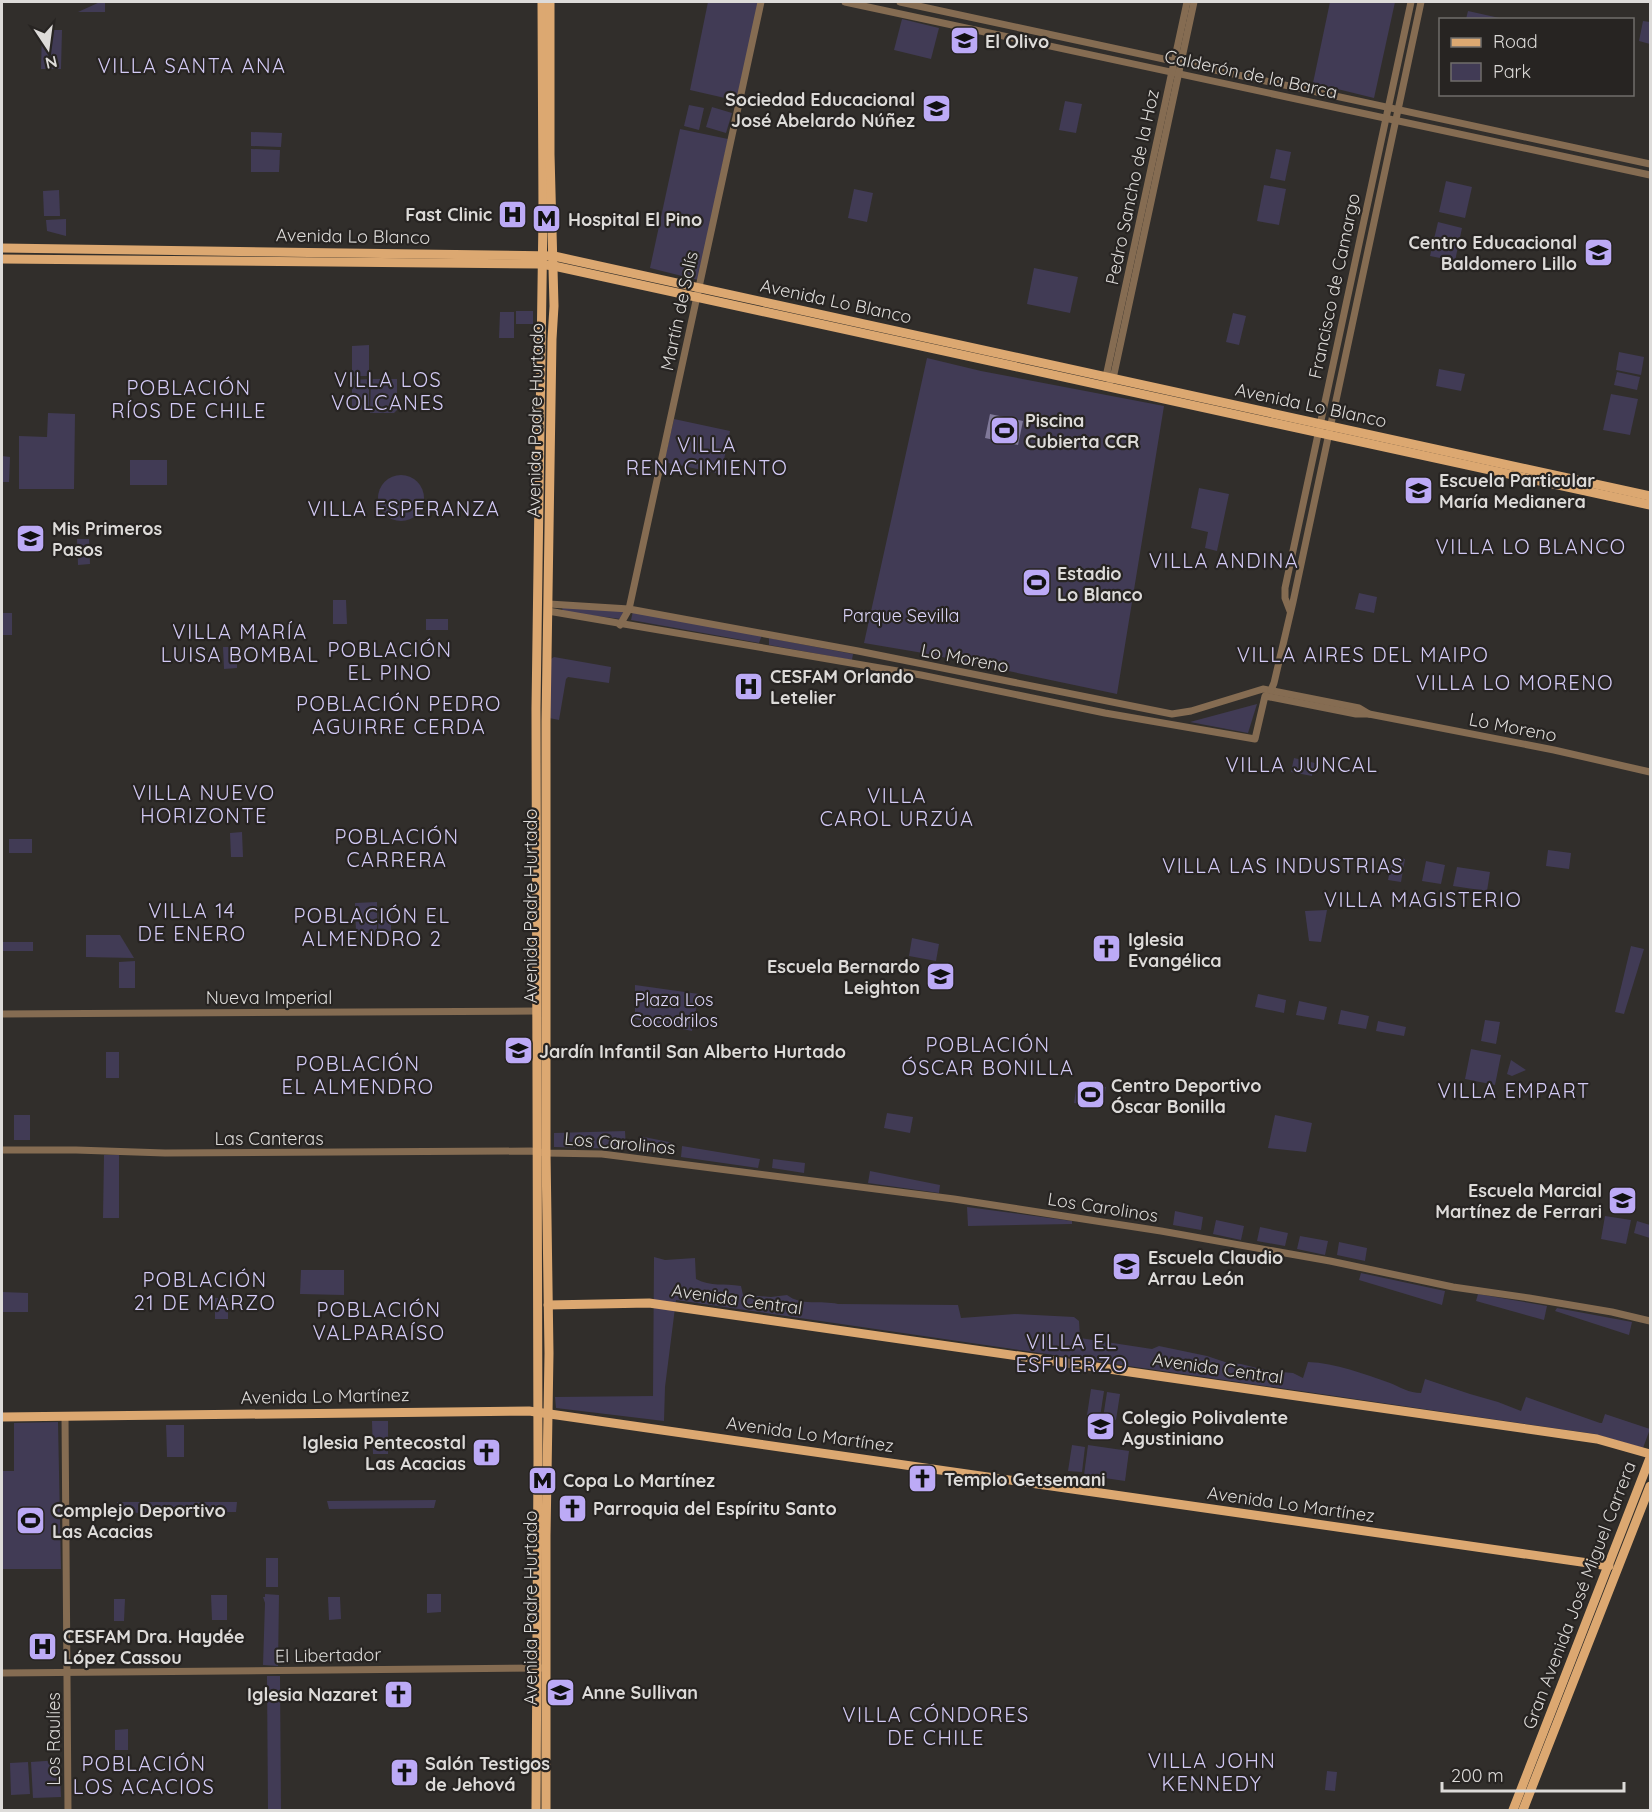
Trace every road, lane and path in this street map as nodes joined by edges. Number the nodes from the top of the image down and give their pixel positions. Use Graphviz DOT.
graph roads {
  1 [pos="542,2"];
  2 [pos="550,2"];
  3 [pos="761,2"];
  4 [pos="845,2"];
  5 [pos="900,2"];
  6 [pos="1187,2"];
  7 [pos="1194,2"];
  8 [pos="1411,2"];
  9 [pos="1421,2"];
  10 [pos="1178,62"];
  11 [pos="1175,73"];
  12 [pos="1388,107"];
  13 [pos="1398,109"];
  14 [pos="1386,118"];
  15 [pos="1395,120"];
  16 [pos="1650,164"];
  17 [pos="1650,175"];
  18 [pos="2,248"];
  19 [pos="2,259"];
  20 [pos="542,260"];
  21 [pos="554,261"];
  22 [pos="699,292"];
  23 [pos="1110,382"];
  24 [pos="1324,429"];
  25 [pos="1650,496"];
  26 [pos="1650,505"];
  27 [pos="538,598"];
  28 [pos="549,607"];
  29 [pos="629,609"];
  30 [pos="1290,611"];
  31 [pos="620,625"];
  32 [pos="765,634"];
  33 [pos="765,649"];
  34 [pos="1271,690"];
  35 [pos="1369,714"];
  36 [pos="1650,772"];
  37 [pos="536,1011"];
  38 [pos="2,1014"];
  39 [pos="2,1150"];
  40 [pos="542,1152"];
  41 [pos="537,1297"];
  42 [pos="548,1305"];
  43 [pos="1650,1321"];
  44 [pos="538,1412"];
  45 [pos="548,1413"];
  46 [pos="65,1416"];
  47 [pos="2,1417"];
  48 [pos="1650,1456"];
  49 [pos="1650,1486"];
  50 [pos="1609,1566"];
  51 [pos="1615,1576"];
  52 [pos="541,1668"];
  53 [pos="2,1672"];
  54 [pos="67,1672"];
  55 [pos="68,1810"];
  56 [pos="536,1810"];
  57 [pos="546,1810"];
  58 [pos="1513,1810"];
  59 [pos="1523,1810"];
  1 -- 20 [label="main road, Avenida Padre Hurtado"];
  2 -- 21 [label="main road, Avenida Padre Hurtado"];
  3 -- 22 [label="street, Martín de Solís"];
  4 -- 11 [label="street, Calderón de la Barca"];
  5 -- 10 [label="street, Calderón de la Barca"];
  6 -- 10 [label="street, Pedro Sancho de la Hoz"];
  7 -- 10 [label="street, Pedro Sancho de la Hoz"];
  8 -- 12 [label="street, Francisco de Camargo"];
  9 -- 13 [label="street, Francisco de Camargo"];
  10 -- 11 [label="street, Pedro Sancho de la Hoz"];
  10 -- 12 [label="street, Calderón de la Barca"];
  11 -- 14 [label="street, Calderón de la Barca"];
  11 -- 23 [label="street, Pedro Sancho de la Hoz"];
  12 -- 13 [label="street, Calderón de la Barca"];
  12 -- 14 [label="street, Francisco de Camargo"];
  13 -- 15 [label="street, Francisco de Camargo"];
  13 -- 16 [label="street, Calderón de la Barca"];
  14 -- 15 [label="street, Calderón de la Barca"];
  14 -- 24 [label="street, Francisco de Camargo"];
  15 -- 17 [label="street, Calderón de la Barca"];
  15 -- 24 [label="street, Francisco de Camargo"];
  18 -- 20 [label="main road, Avenida Lo Blanco"];
  19 -- 20 [label="main road, Avenida Lo Blanco"];
  20 -- 21 [label="main road, Avenida Lo Blanco"];
  20 -- 27 [label="main road, Avenida Padre Hurtado"];
  21 -- 22 [label="main road, Avenida Lo Blanco"];
  21 -- 28 [label="main road, Avenida Padre Hurtado"];
  22 -- 23 [label="main road, Avenida Lo Blanco"];
  22 -- 29 [label="street, Martín de Solís"];
  23 -- 24 [label="main road, Avenida Lo Blanco"];
  24 -- 25 [label="main road, Avenida Lo Blanco"];
  24 -- 26 [label="main road, Avenida Lo Blanco"];
  24 -- 30 [label="street, Francisco de Camargo"];
  24 -- 30 [label="street, Francisco de Camargo"];
  27 -- 28 [label="main road"];
  27 -- 37 [label="main road, Avenida Padre Hurtado"];
  28 -- 29 [label="street, Lo Moreno"];
  28 -- 31 [label="street, Lo Moreno"];
  28 -- 40 [label="main road, Avenida Padre Hurtado"];
  29 -- 31 [label="street, Martín de Solís"];
  29 -- 32 [label="street, Lo Moreno"];
  30 -- 34 [label="street, Francisco de Camargo"];
  31 -- 33 [label="street, Lo Moreno"];
  32 -- 33 [label="street"];
  32 -- 34 [label="street, Lo Moreno"];
  33 -- 35 [label="street, Lo Moreno"];
  34 -- 35 [label="street, Lo Moreno"];
  35 -- 36 [label="street, Lo Moreno"];
  37 -- 38 [label="street, Nueva Imperial"];
  37 -- 40 [label="main road, Avenida Padre Hurtado"];
  39 -- 40 [label="street, Las Canteras"];
  40 -- 41 [label="main road, Avenida Padre Hurtado"];
  40 -- 42 [label="main road, Avenida Padre Hurtado"];
  40 -- 43 [label="street, Los Carolinos"];
  41 -- 42 [label="main road"];
  41 -- 44 [label="main road, Avenida Padre Hurtado"];
  42 -- 45 [label="main road, Avenida Padre Hurtado"];
  42 -- 48 [label="main road, Avenida Central"];
  44 -- 45 [label="main road, Avenida Lo Martínez"];
  44 -- 46 [label="main road, Avenida Lo Martínez"];
  44 -- 52 [label="main road, Avenida Padre Hurtado"];
  45 -- 50 [label="main road, Avenida Lo Martínez"];
  45 -- 52 [label="main road, Avenida Padre Hurtado"];
  46 -- 47 [label="main road, Avenida Lo Martínez"];
  46 -- 54 [label="street, Los Raulíes"];
  48 -- 50 [label="main road, Gran Avenida José Miguel Carrera"];
  49 -- 51 [label="main road, Gran Avenida José Miguel Carrera"];
  50 -- 51 [label="main road"];
  50 -- 58 [label="main road, Gran Avenida José Miguel Carrera"];
  51 -- 59 [label="main road, Gran Avenida José Miguel Carrera"];
  52 -- 54 [label="street, El Libertador"];
  52 -- 56 [label="main road, Avenida Padre Hurtado"];
  52 -- 57 [label="main road, Avenida Padre Hurtado"];
  53 -- 54 [label="street, El Libertador"];
  54 -- 55 [label="street, Los Raulíes"];
}
